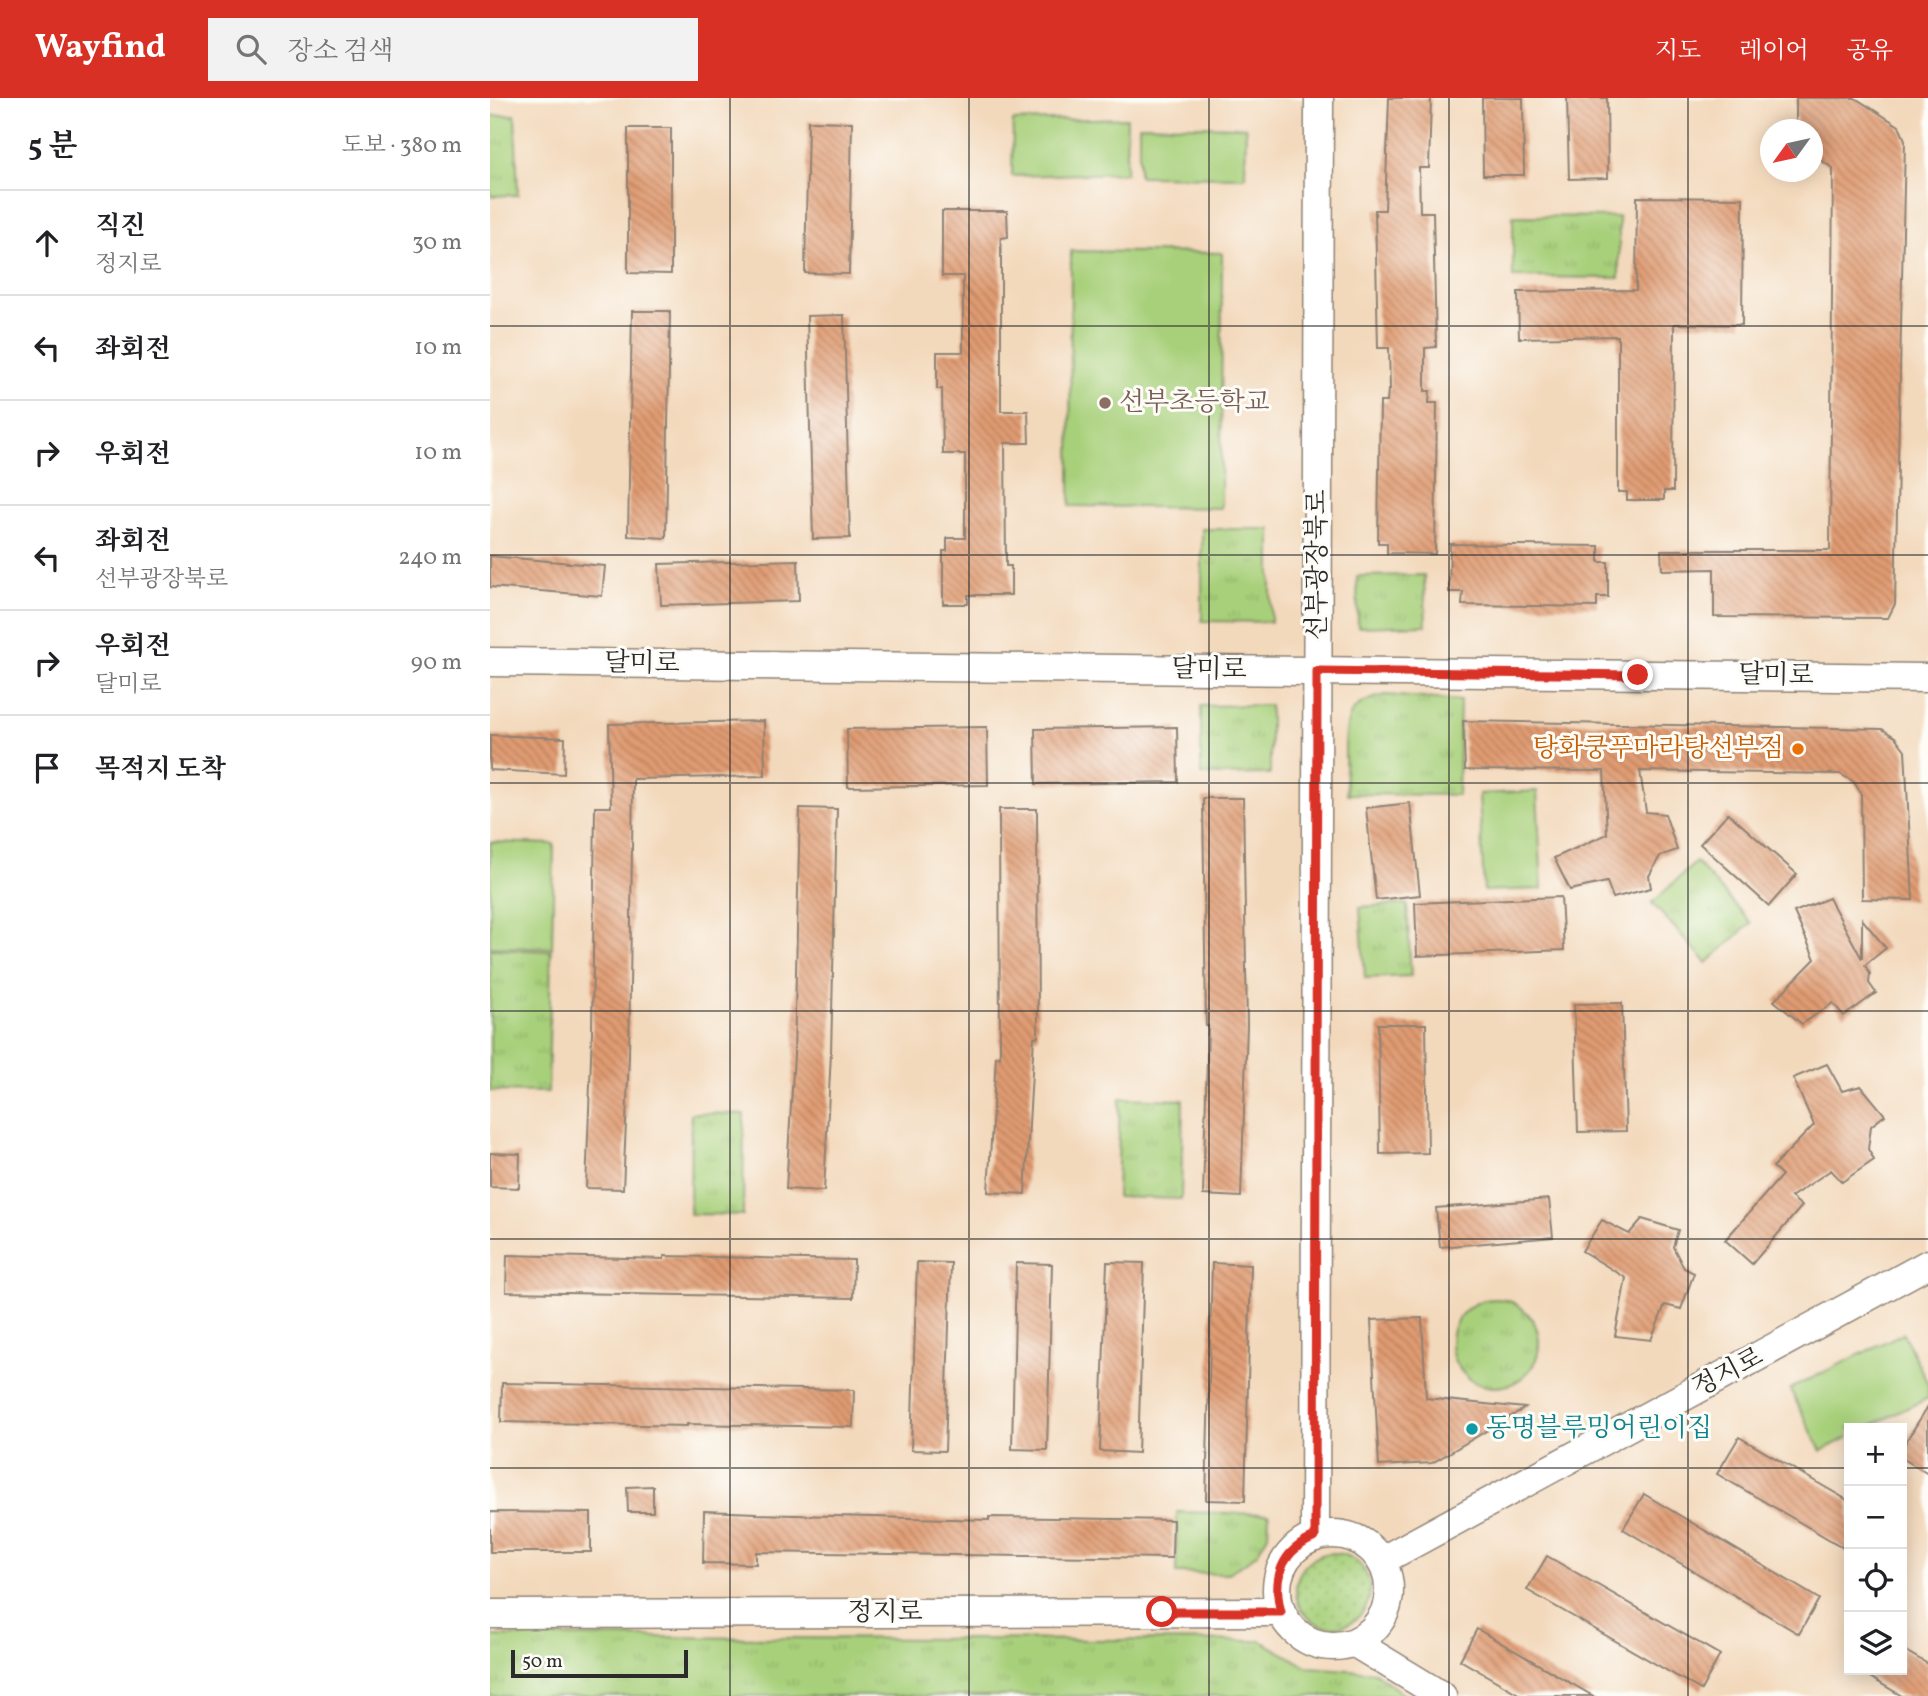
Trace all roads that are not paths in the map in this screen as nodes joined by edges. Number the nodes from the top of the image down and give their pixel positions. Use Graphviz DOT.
graph roads {
  1 [pos="1319,98"];
  2 [pos="490,662"];
  3 [pos="1317,671"];
  4 [pos="1928,678"];
  5 [pos="1928,1264"];
  6 [pos="1315,1537"];
  7 [pos="1381,1561"];
  8 [pos="1281,1612"];
  9 [pos="490,1614"];
  10 [pos="1355,1643"];
  11 [pos="1442,1696"];
  1 -- 3 [label="street, 선부광장북로"];
  2 -- 3 [label="street, 달미로"];
  3 -- 4 [label="street, 달미로"];
  3 -- 6 [label="street, 선부광장북로"];
  5 -- 7 [label="street, 정지로"];
  6 -- 7 [label="street"];
  6 -- 8 [label="street"];
  7 -- 10 [label="street"];
  8 -- 9 [label="street, 정지로"];
  8 -- 10 [label="street"];
  10 -- 11 [label="street"];
}
